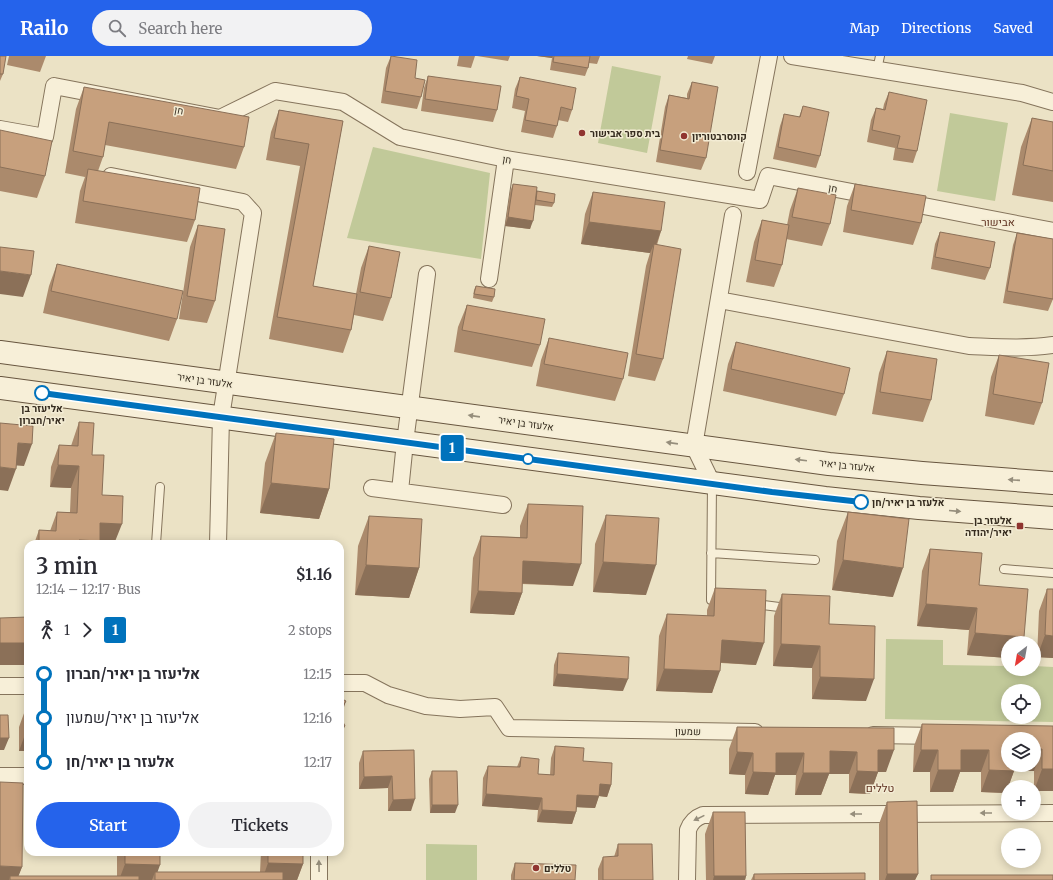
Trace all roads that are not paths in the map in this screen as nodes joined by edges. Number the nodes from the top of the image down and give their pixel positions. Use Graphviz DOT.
graph roads {
  1 [pos="769,56"];
  2 [pos="792,56"];
  3 [pos="879,63"];
  4 [pos="1053,102"];
  5 [pos="0,129"];
  6 [pos="506,159"];
  7 [pos="747,172"];
  8 [pos="111,176"];
  9 [pos="733,215"];
  10 [pos="1053,231"];
  11 [pos="427,274"];
  12 [pos="489,279"];
  13 [pos="719,300"];
  14 [pos="1053,345"];
  15 [pos="0,352"];
  16 [pos="227,383"];
  17 [pos="0,388"];
  18 [pos="410,408"];
  19 [pos="221,417"];
  20 [pos="405,442"];
  21 [pos="694,446"];
  22 [pos="712,483"];
  23 [pos="1053,483"];
  24 [pos="160,487"];
  25 [pos="372,488"];
  26 [pos="400,491"];
  27 [pos="503,504"];
  28 [pos="1053,518"];
  29 [pos="156,540"];
  30 [pos="218,540"];
  31 [pos="711,553"];
  32 [pos="815,560"];
  33 [pos="1004,569"];
  34 [pos="1053,573"];
  35 [pos="726,602"];
  36 [pos="750,604"];
  37 [pos="798,609"];
  38 [pos="344,683"];
  39 [pos="0,686"];
  40 [pos="24,686"];
  41 [pos="770,733"];
  42 [pos="857,734"];
  43 [pos="951,736"];
  44 [pos="0,776"];
  45 [pos="24,776"];
  46 [pos="1053,813"];
  47 [pos="319,856"];
  48 [pos="319,880"];
  49 [pos="687,880"];
  1 -- 7 [label="street"];
  2 -- 3 [label="street"];
  3 -- 4 [label="street"];
  5 -- 6 [label="street, חן"];
  6 -- 10 [label="street, חן"];
  6 -- 12 [label="street"];
  8 -- 16 [label="street"];
  9 -- 13 [label="street"];
  11 -- 18 [label="street"];
  13 -- 14 [label="street"];
  13 -- 21 [label="street"];
  15 -- 16 [label="street, אלעזר בן יאיר"];
  16 -- 18 [label="street, אלעזר בן יאיר"];
  16 -- 19 [label="street"];
  17 -- 19 [label="street"];
  18 -- 20 [label="street"];
  21 -- 18 [label="street, אלעזר בן יאיר, one-way"];
  19 -- 20 [label="street"];
  19 -- 30 [label="street"];
  20 -- 22 [label="street"];
  20 -- 26 [label="street"];
  21 -- 22 [label="street"];
  23 -- 21 [label="street, אלעזר בן יאיר, one-way"];
  22 -- 28 [label="street, one-way"];
  22 -- 31 [label="lane"];
  24 -- 29 [label="lane"];
  25 -- 26 [label="street"];
  26 -- 27 [label="street"];
  31 -- 32 [label="lane"];
  31 -- 35 [label="lane"];
  33 -- 34 [label="lane"];
  36 -- 37 [label="lane"];
  38 -- 41 [label="street, שמעון"];
  39 -- 40 [label="street"];
  42 -- 43 [label="street"];
  44 -- 45 [label="street"];
  46 -- 49 [label="street, one-way"];
  48 -- 47 [label="street, one-way"];
}
